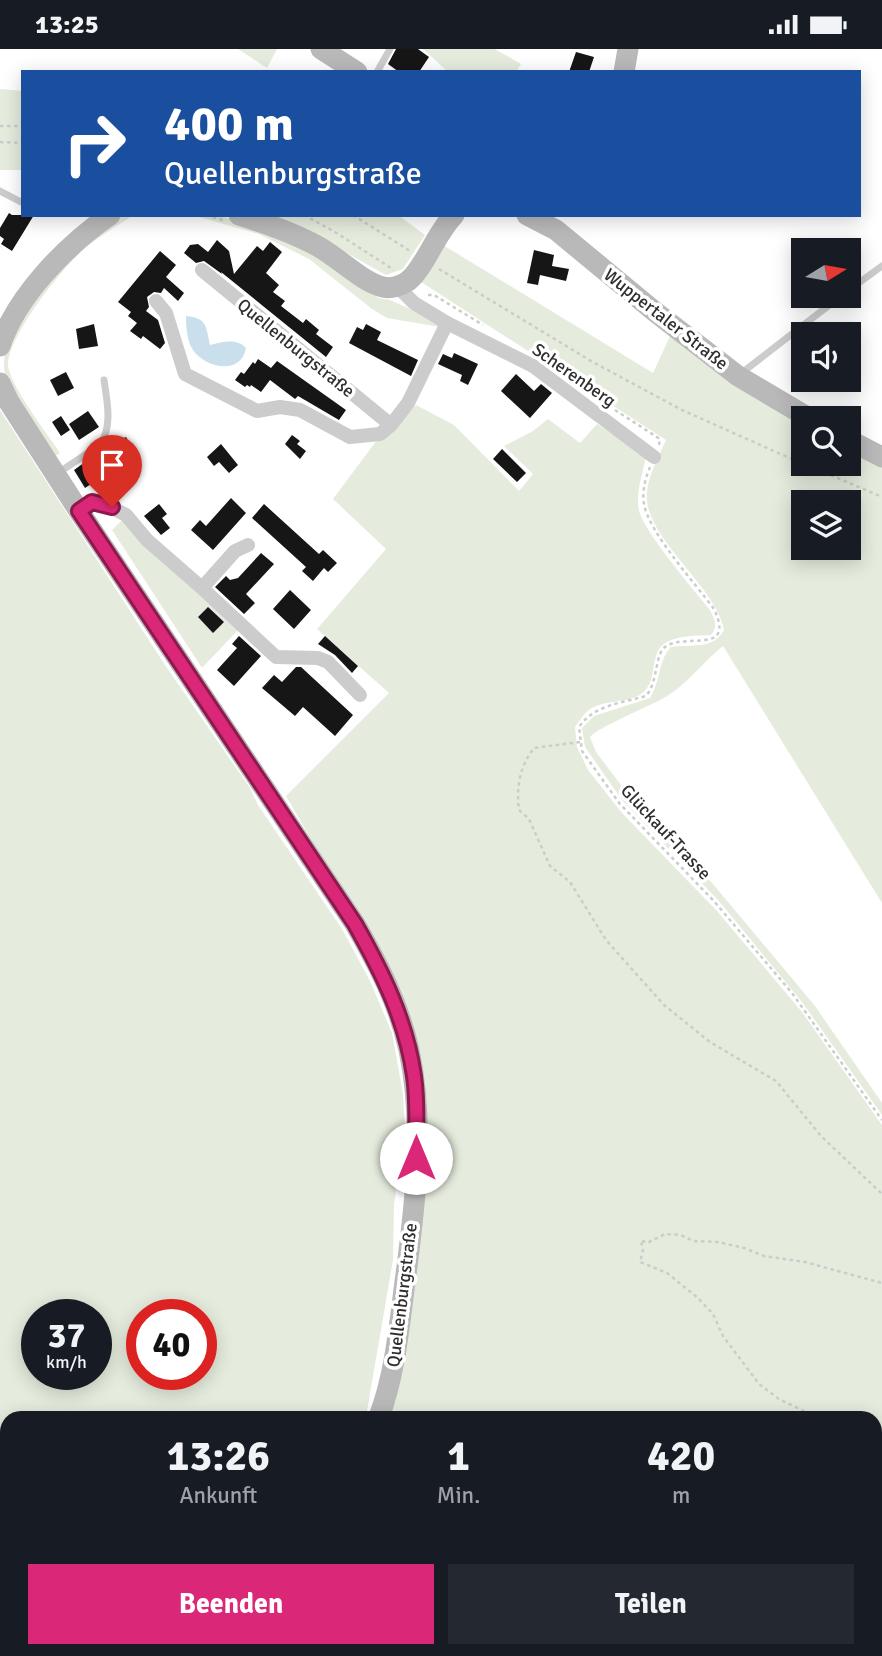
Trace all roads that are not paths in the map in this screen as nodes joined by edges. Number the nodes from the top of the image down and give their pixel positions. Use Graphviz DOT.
graph roads {
  1 [pos="321,49"];
  2 [pos="390,49"];
  3 [pos="628,49"];
  4 [pos="353,70"];
  5 [pos="378,70"];
  6 [pos="624,70"];
  7 [pos="0,191"];
  8 [pos="21,202"];
  9 [pos="107,217"];
  10 [pos="245,217"];
  11 [pos="452,217"];
  12 [pos="536,217"];
  13 [pos="563,223"];
  14 [pos="882,266"];
  15 [pos="202,270"];
  16 [pos="408,280"];
  17 [pos="861,281"];
  18 [pos="156,301"];
  19 [pos="826,308"];
  20 [pos="447,323"];
  21 [pos="1,344"];
  22 [pos="738,376"];
  23 [pos="104,380"];
  24 [pos="0,383"];
  25 [pos="791,407"];
  26 [pos="391,425"];
  27 [pos="861,446"];
  28 [pos="882,457"];
  29 [pos="653,459"];
  30 [pos="56,474"];
  31 [pos="79,511"];
  32 [pos="248,545"];
  33 [pos="202,588"];
  34 [pos="360,695"];
  35 [pos="381,1411"];
  1 -- 4 [label="street"];
  2 -- 5 [label="lane"];
  3 -- 6 [label="street"];
  7 -- 8 [label="lane"];
  9 -- 21 [label="street"];
  10 -- 16 [label="street"];
  11 -- 16 [label="street"];
  12 -- 13 [label="street, Wuppertaler Straße"];
  13 -- 22 [label="street, Wuppertaler Straße"];
  14 -- 17 [label="lane"];
  15 -- 26 [label="street, Quellenburgstraße"];
  16 -- 20 [label="street, Scherenberg"];
  18 -- 26 [label="street"];
  19 -- 22 [label="lane"];
  20 -- 26 [label="street"];
  20 -- 29 [label="street, Scherenberg"];
  22 -- 25 [label="street, Wuppertaler Straße"];
  23 -- 30 [label="lane"];
  24 -- 30 [label="street, Quellenburgstraße"];
  27 -- 28 [label="street"];
  30 -- 31 [label="street, Quellenburgstraße"];
  31 -- 33 [label="street"];
  31 -- 35 [label="street, Quellenburgstraße"];
  32 -- 33 [label="street"];
  33 -- 34 [label="street"];
}
